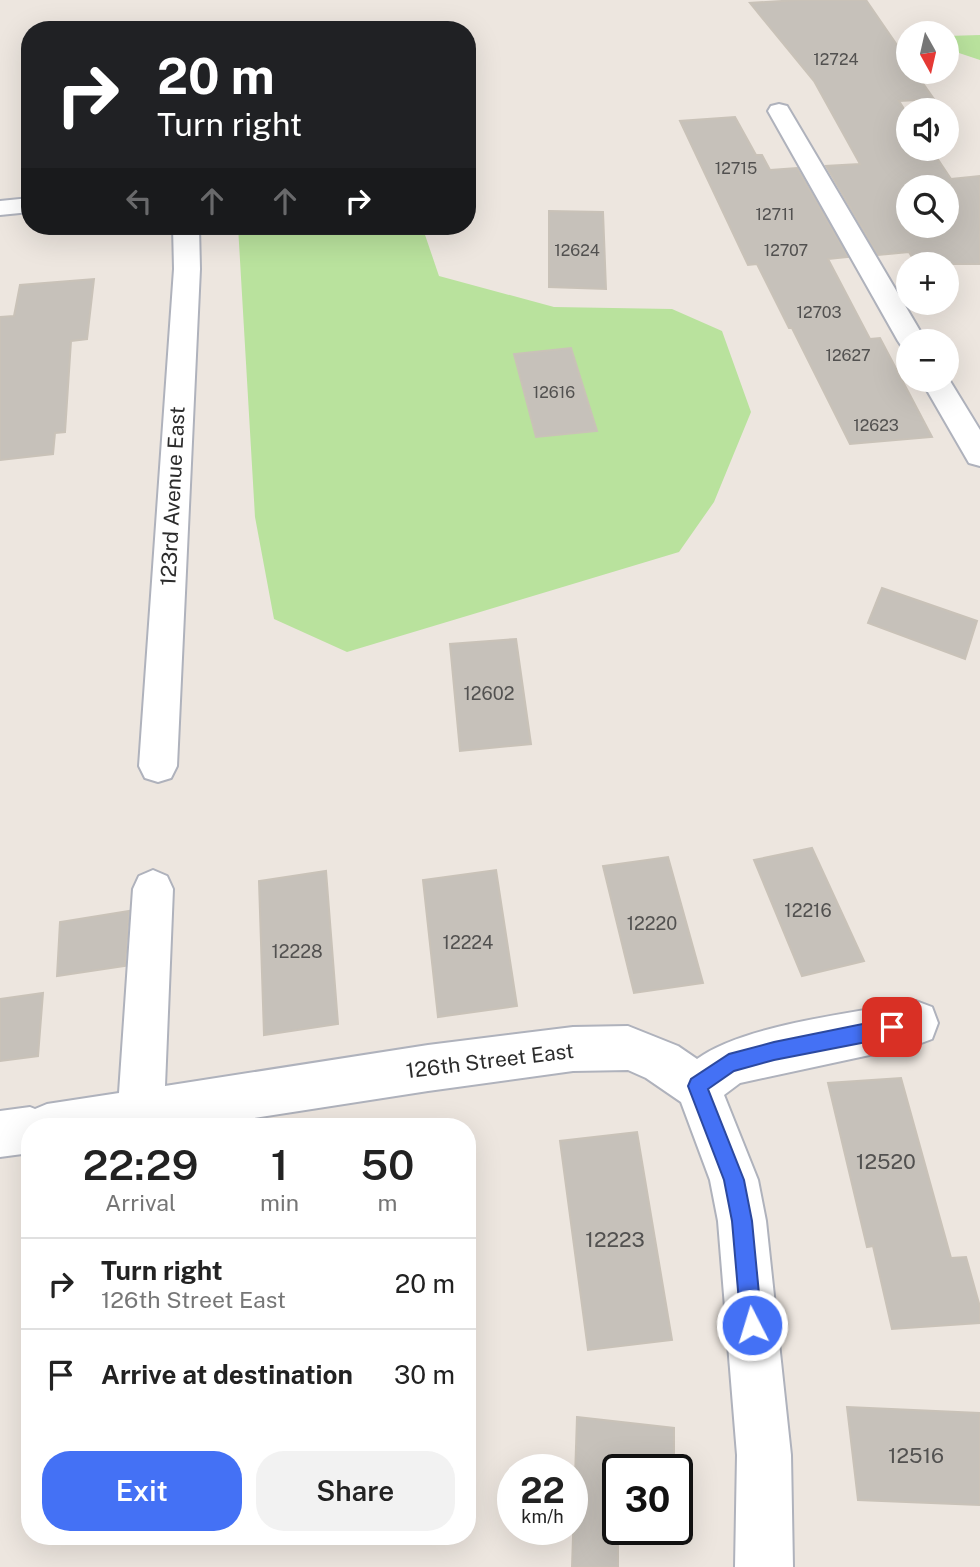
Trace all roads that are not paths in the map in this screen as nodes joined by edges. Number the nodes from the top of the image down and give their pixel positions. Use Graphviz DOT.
graph roads {
  1 [pos="779,111"];
  2 [pos="21,206"];
  3 [pos="0,208"];
  4 [pos="186,235"];
  5 [pos="905,329"];
  6 [pos="942,392"];
  7 [pos="980,455"];
  8 [pos="158,766"];
  9 [pos="153,889"];
  10 [pos="916,1023"];
  11 [pos="698,1086"];
  12 [pos="141,1113"];
  13 [pos="107,1118"];
  14 [pos="21,1131"];
  15 [pos="0,1134"];
  16 [pos="764,1567"];
  1 -- 5 [label="street"];
  2 -- 3 [label="street"];
  4 -- 8 [label="street, 123rd Avenue East"];
  6 -- 7 [label="street"];
  9 -- 12 [label="street"];
  10 -- 11 [label="street"];
  11 -- 12 [label="street, 126th Street East"];
  11 -- 16 [label="street"];
  12 -- 13 [label="street, 126th Street East"];
  14 -- 15 [label="street"];
}
